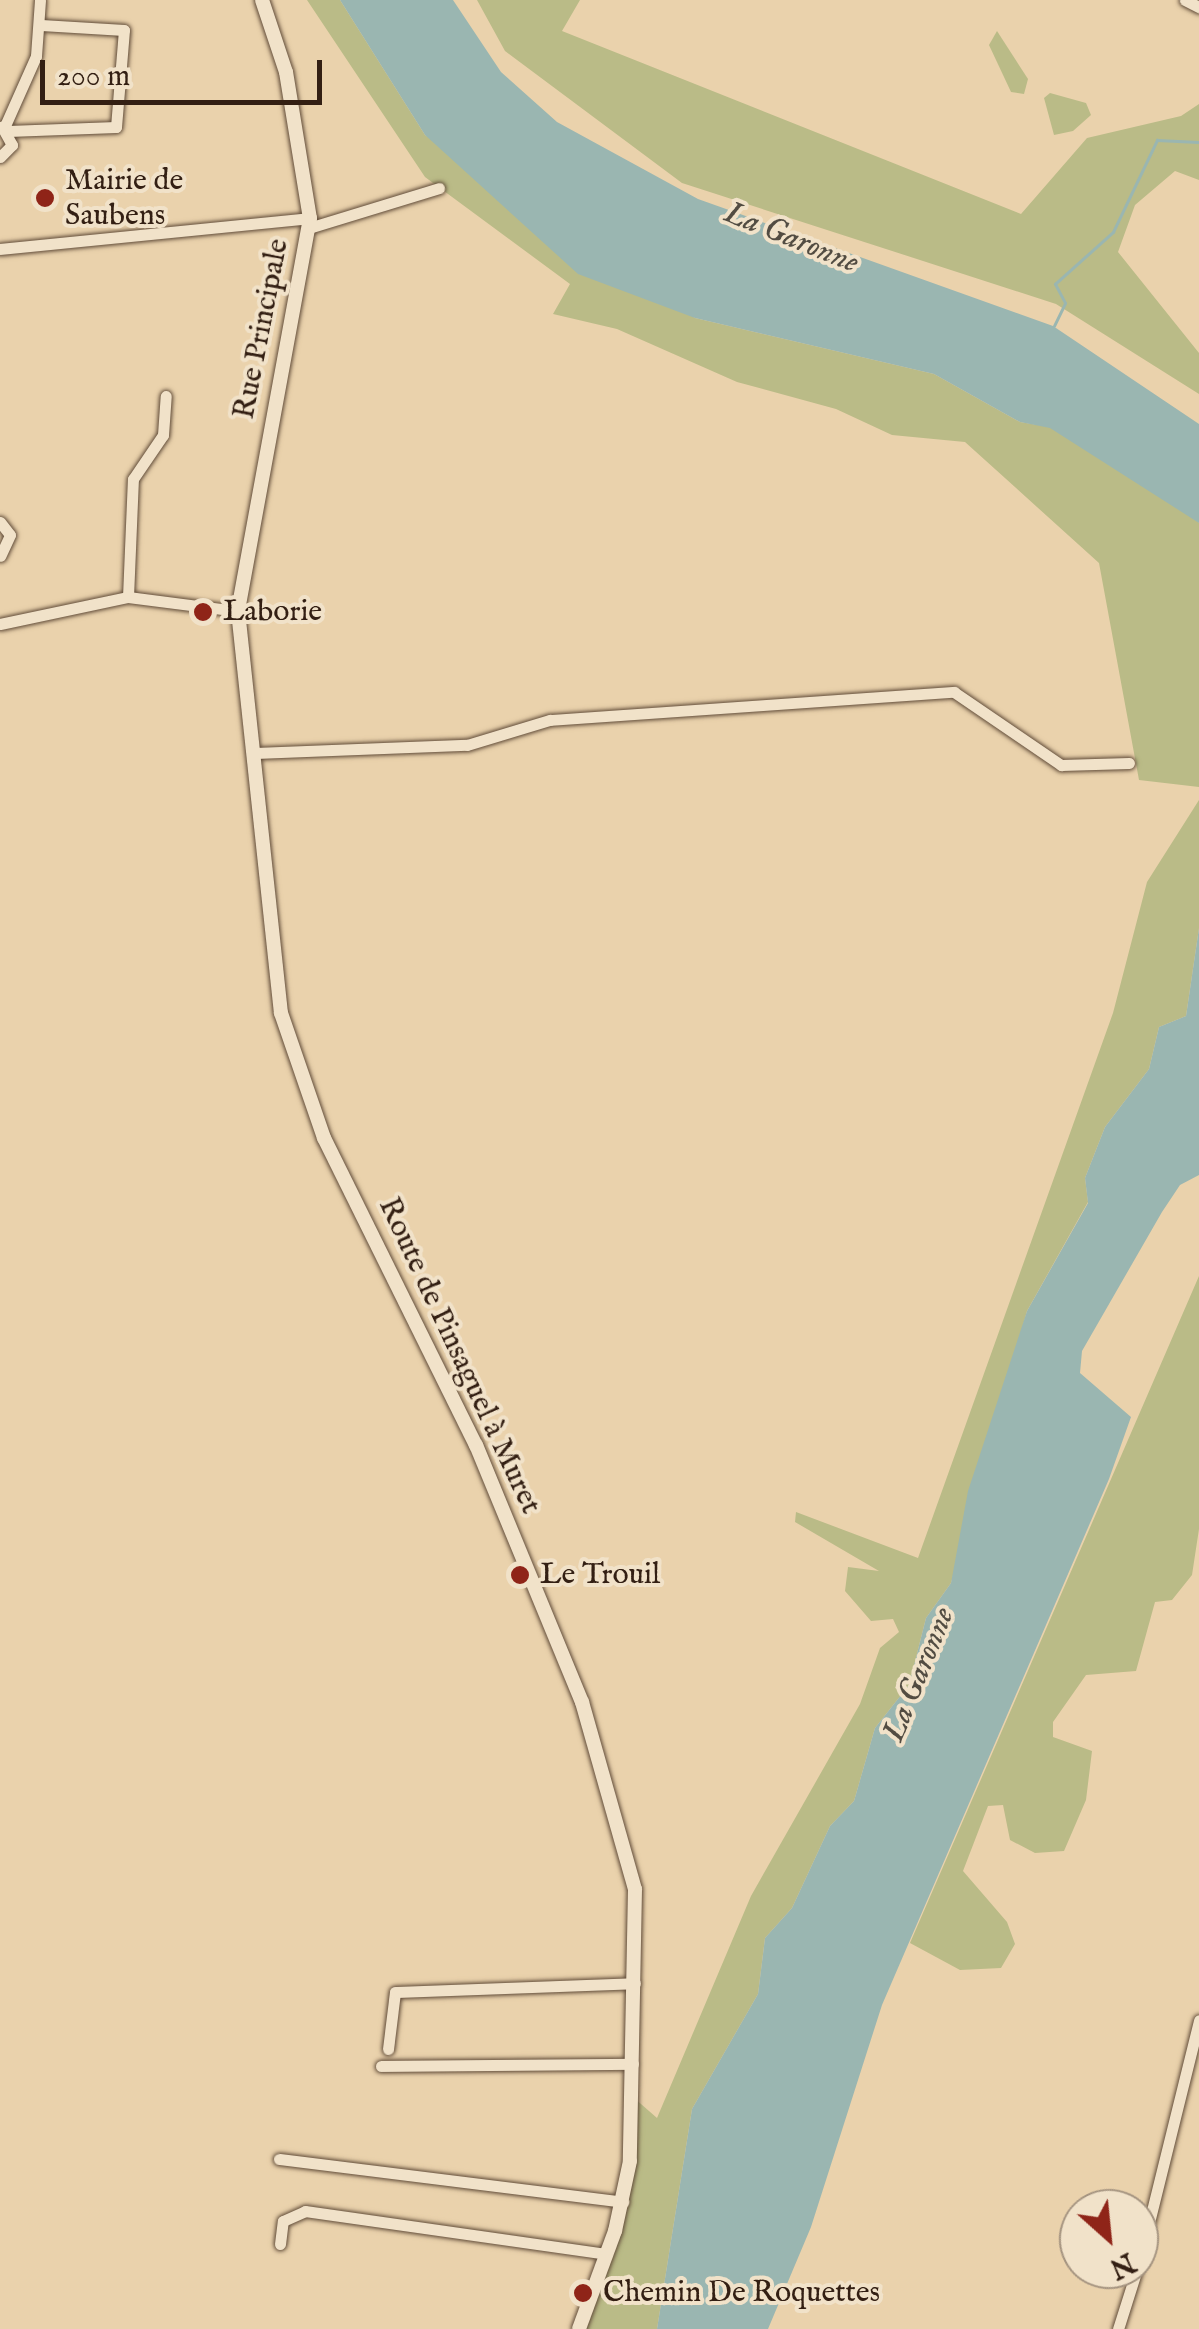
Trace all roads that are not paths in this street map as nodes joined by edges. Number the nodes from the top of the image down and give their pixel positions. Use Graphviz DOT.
graph roads {
  1 [pos="40,0"];
  2 [pos="262,0"];
  3 [pos="1185,0"];
  4 [pos="1199,7"];
  5 [pos="41,25"];
  6 [pos="4,128"];
  7 [pos="0,157"];
  8 [pos="439,188"];
  9 [pos="309,223"];
  10 [pos="0,249"];
  11 [pos="166,396"];
  12 [pos="0,522"];
  13 [pos="0,556"];
  14 [pos="128,597"];
  15 [pos="238,612"];
  16 [pos="0,624"];
  17 [pos="255,753"];
  18 [pos="1129,763"];
  19 [pos="635,1982"];
  20 [pos="1199,2020"];
  21 [pos="388,2049"];
  22 [pos="632,2064"];
  23 [pos="381,2066"];
  24 [pos="279,2159"];
  25 [pos="1157,2189"];
  26 [pos="622,2202"];
  27 [pos="280,2244"];
  28 [pos="606,2254"];
  29 [pos="1131,2289"];
  30 [pos="580,2329"];
  31 [pos="1118,2329"];
  1 -- 5 [label="street"];
  2 -- 9 [label="street, Rue Principale"];
  3 -- 4 [label="street"];
  5 -- 6 [label="street"];
  5 -- 6 [label="street"];
  6 -- 7 [label="street"];
  8 -- 9 [label="street"];
  9 -- 10 [label="street"];
  9 -- 15 [label="street, Rue Principale"];
  11 -- 14 [label="street"];
  12 -- 13 [label="street"];
  14 -- 15 [label="street"];
  14 -- 16 [label="street"];
  15 -- 17 [label="street"];
  17 -- 18 [label="street"];
  17 -- 19 [label="street, Route de Pinsaguel à Muret"];
  19 -- 21 [label="street"];
  19 -- 22 [label="street, Route de Pinsaguel à Muret"];
  20 -- 25 [label="street"];
  22 -- 23 [label="street"];
  22 -- 26 [label="street, Route de Pinsaguel à Muret"];
  24 -- 26 [label="street"];
  26 -- 28 [label="street, Route de Pinsaguel à Muret"];
  27 -- 28 [label="street"];
  28 -- 30 [label="street, Route de Pinsaguel à Muret"];
  29 -- 31 [label="street"];
}
